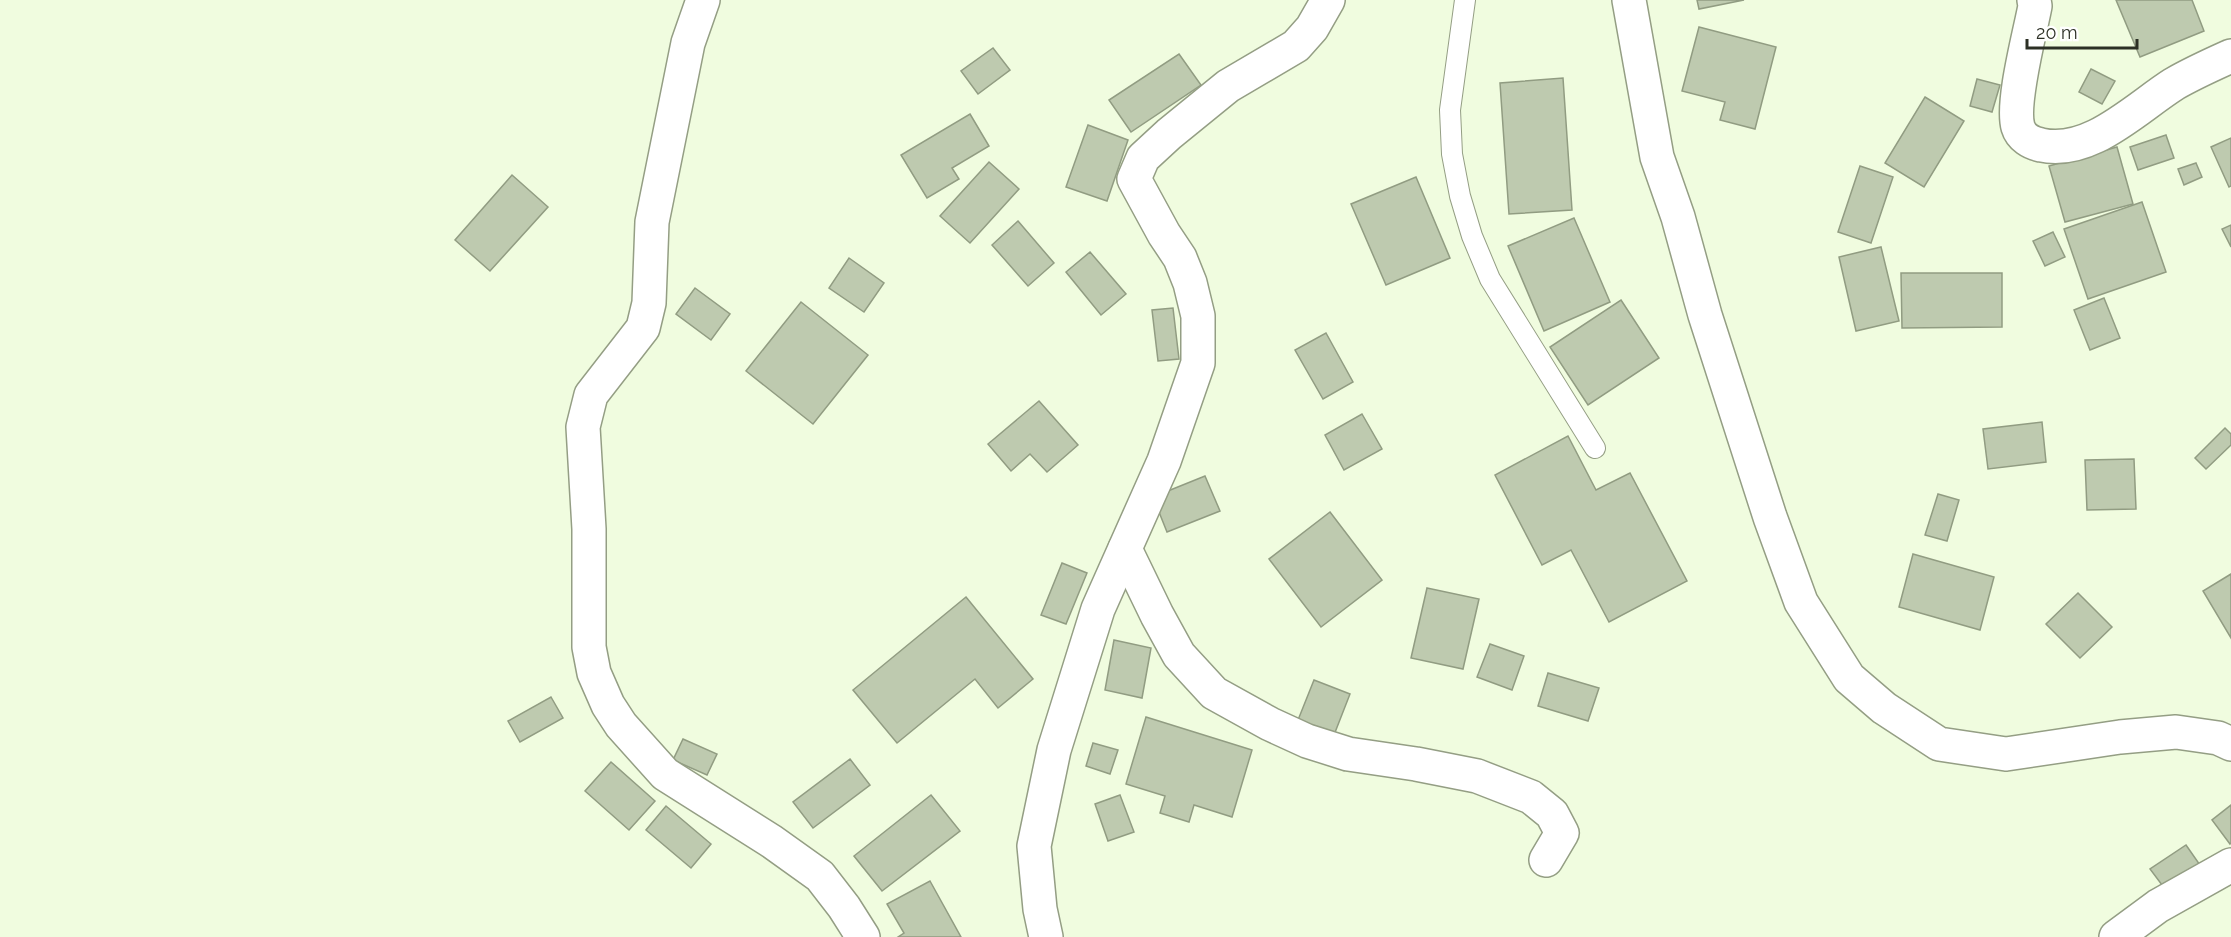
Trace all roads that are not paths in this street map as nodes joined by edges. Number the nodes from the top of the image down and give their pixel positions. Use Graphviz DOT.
graph roads {
  1 [pos="703,0"];
  2 [pos="1328,0"];
  3 [pos="1465,0"];
  4 [pos="1629,0"];
  5 [pos="2034,0"];
  6 [pos="2231,56"];
  7 [pos="1594,448"];
  8 [pos="1125,549"];
  9 [pos="2231,744"];
  10 [pos="1546,860"];
  11 [pos="2231,865"];
  12 [pos="863,937"];
  13 [pos="1046,937"];
  14 [pos="2116,937"];
  1 -- 12 [label="street"];
  2 -- 8 [label="street"];
  3 -- 7 [label="lane"];
  4 -- 9 [label="street"];
  5 -- 6 [label="street"];
  8 -- 10 [label="street"];
  8 -- 13 [label="street"];
  11 -- 14 [label="street"];
}
